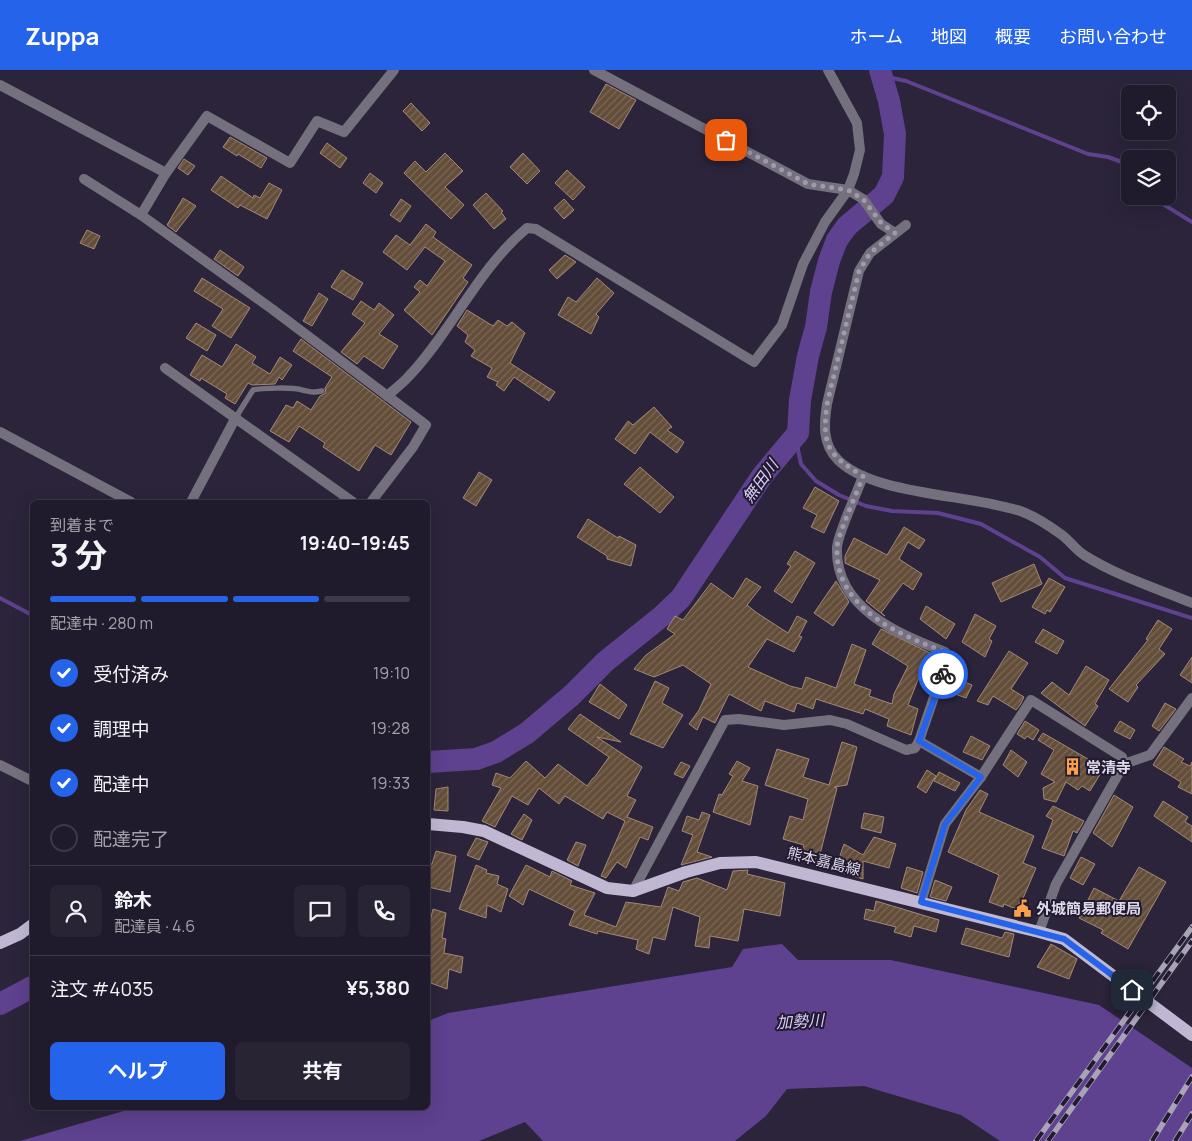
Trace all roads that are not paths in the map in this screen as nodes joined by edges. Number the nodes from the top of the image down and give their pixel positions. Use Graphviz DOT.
graph roads {
  1 [pos="394,70"];
  2 [pos="594,70"];
  3 [pos="828,70"];
  4 [pos="0,85"];
  5 [pos="166,173"];
  6 [pos="84,179"];
  7 [pos="848,190"];
  8 [pos="141,215"];
  9 [pos="906,225"];
  10 [pos="892,231"];
  11 [pos="165,368"];
  12 [pos="322,391"];
  13 [pos="387,396"];
  14 [pos="236,417"];
  15 [pos="0,432"];
  16 [pos="863,476"];
  17 [pos="127,500"];
  18 [pos="193,500"];
  19 [pos="350,500"];
  20 [pos="373,500"];
  21 [pos="1192,602"];
  22 [pos="1192,698"];
  23 [pos="919,741"];
  24 [pos="1124,764"];
  25 [pos="0,765"];
  26 [pos="981,777"];
  27 [pos="30,780"];
  28 [pos="430,824"];
  29 [pos="633,891"];
  30 [pos="921,902"];
  31 [pos="30,926"];
  32 [pos="1039,932"];
  33 [pos="0,943"];
  34 [pos="1192,1035"];
  1 -- 5 [label="street"];
  2 -- 7 [label="street"];
  3 -- 7 [label="street"];
  4 -- 5 [label="street"];
  5 -- 8 [label="street"];
  6 -- 8 [label="street"];
  7 -- 10 [label="street"];
  7 -- 13 [label="street"];
  8 -- 13 [label="street"];
  9 -- 10 [label="street"];
  10 -- 16 [label="street"];
  11 -- 14 [label="street"];
  12 -- 14 [label="lane"];
  13 -- 20 [label="street"];
  14 -- 18 [label="street"];
  14 -- 19 [label="street"];
  15 -- 17 [label="street"];
  16 -- 21 [label="street"];
  16 -- 23 [label="street"];
  22 -- 24 [label="street"];
  23 -- 26 [label="street"];
  23 -- 29 [label="street"];
  24 -- 26 [label="street"];
  24 -- 32 [label="street"];
  25 -- 27 [label="street"];
  26 -- 30 [label="street"];
  28 -- 29 [label="main road, 熊本嘉島線"];
  29 -- 30 [label="main road, 熊本嘉島線"];
  30 -- 32 [label="main road, 熊本嘉島線"];
  31 -- 33 [label="main road"];
  32 -- 34 [label="main road, 熊本嘉島線"];
}
